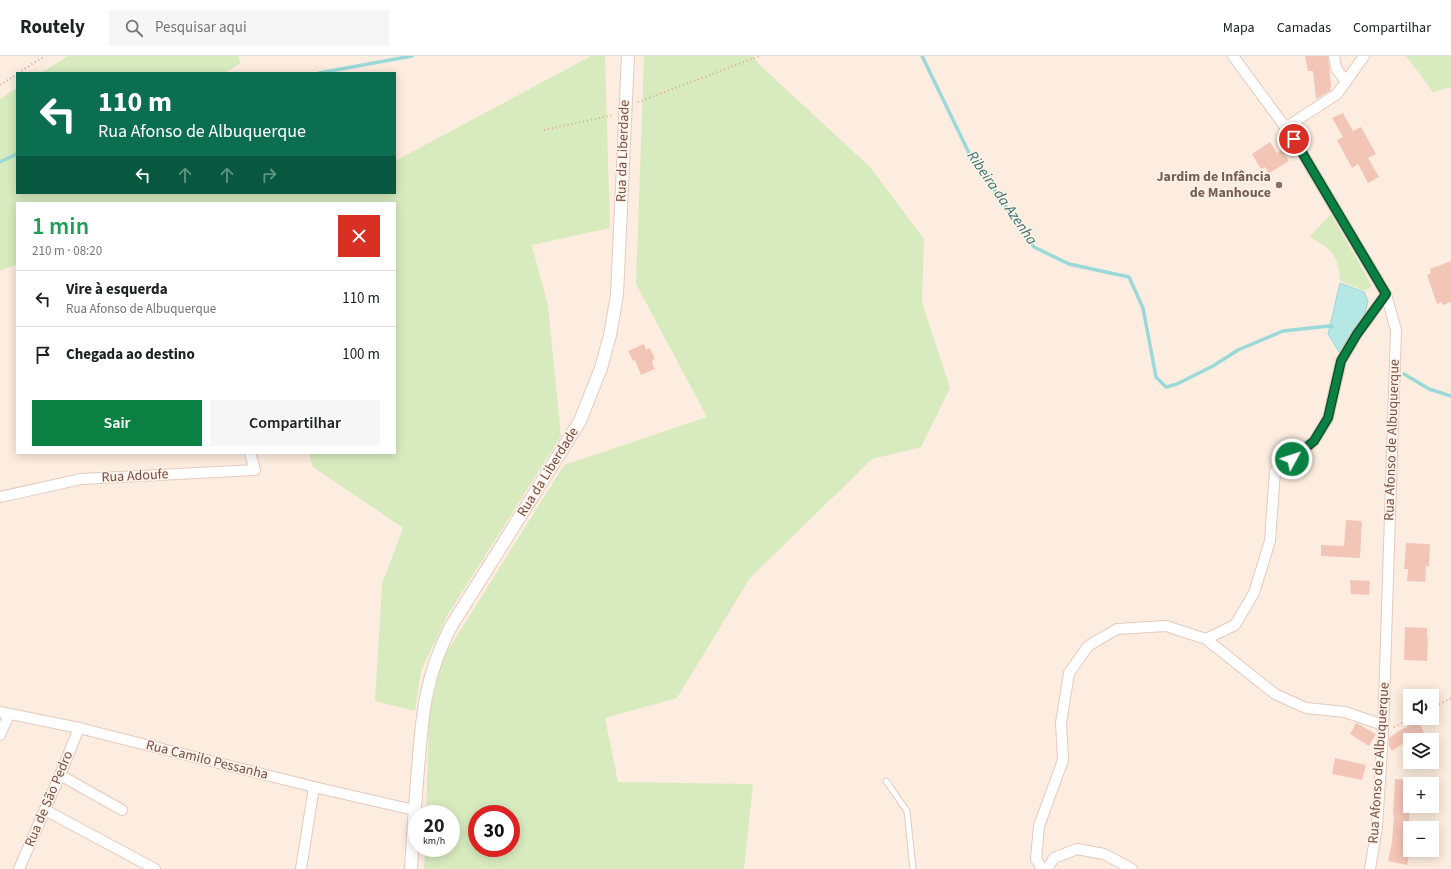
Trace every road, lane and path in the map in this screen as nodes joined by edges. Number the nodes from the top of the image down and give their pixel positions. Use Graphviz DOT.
graph roads {
  1 [pos="45,56"];
  2 [pos="628,56"];
  3 [pos="760,56"];
  4 [pos="1233,56"];
  5 [pos="1334,56"];
  6 [pos="1364,56"];
  7 [pos="20,72"];
  8 [pos="16,74"];
  9 [pos="1346,82"];
  10 [pos="0,85"];
  11 [pos="625,109"];
  12 [pos="1285,128"];
  13 [pos="544,130"];
  14 [pos="1386,294"];
  15 [pos="250,454"];
  16 [pos="0,497"];
  17 [pos="1206,639"];
  18 [pos="1451,698"];
  19 [pos="1439,704"];
  20 [pos="5,713"];
  21 [pos="1403,721"];
  22 [pos="79,728"];
  23 [pos="1383,729"];
  24 [pos="0,735"];
  25 [pos="60,775"];
  26 [pos="886,781"];
  27 [pos="314,787"];
  28 [pos="414,805"];
  29 [pos="408,809"];
  30 [pos="45,810"];
  31 [pos="122,810"];
  32 [pos="412,857"];
  33 [pos="19,869"];
  34 [pos="155,869"];
  35 [pos="301,869"];
  36 [pos="411,869"];
  37 [pos="913,869"];
  38 [pos="1042,869"];
  39 [pos="1047,869"];
  40 [pos="1132,869"];
  41 [pos="1370,869"];
  1 -- 7 [label="path"];
  2 -- 11 [label="street, Rua da Liberdade"];
  3 -- 11 [label="path"];
  4 -- 12 [label="street, Rua Afonso de Albuquerque"];
  5 -- 9 [label="street"];
  6 -- 9 [label="street"];
  8 -- 10 [label="path"];
  9 -- 12 [label="street"];
  11 -- 13 [label="path"];
  11 -- 28 [label="street, Rua da Liberdade"];
  12 -- 14 [label="street, Rua Afonso de Albuquerque"];
  14 -- 17 [label="street"];
  14 -- 23 [label="street, Rua Afonso de Albuquerque"];
  15 -- 16 [label="street, Rua Adoufe"];
  17 -- 23 [label="street"];
  17 -- 38 [label="street"];
  18 -- 19 [label="path"];
  20 -- 22 [label="street, Rua Camilo Pessanha"];
  20 -- 24 [label="street"];
  21 -- 23 [label="path"];
  22 -- 25 [label="street, Rua de São Pedro"];
  22 -- 27 [label="street, Rua Camilo Pessanha"];
  23 -- 41 [label="street, Rua Afonso de Albuquerque"];
  25 -- 30 [label="street, Rua de São Pedro"];
  25 -- 31 [label="street"];
  26 -- 37 [label="lane"];
  27 -- 29 [label="street, Rua Camilo Pessanha"];
  27 -- 35 [label="street"];
  30 -- 33 [label="street, Rua de São Pedro"];
  30 -- 34 [label="street"];
  32 -- 36 [label="street, Rua da Liberdade"];
  39 -- 40 [label="street"];
}
